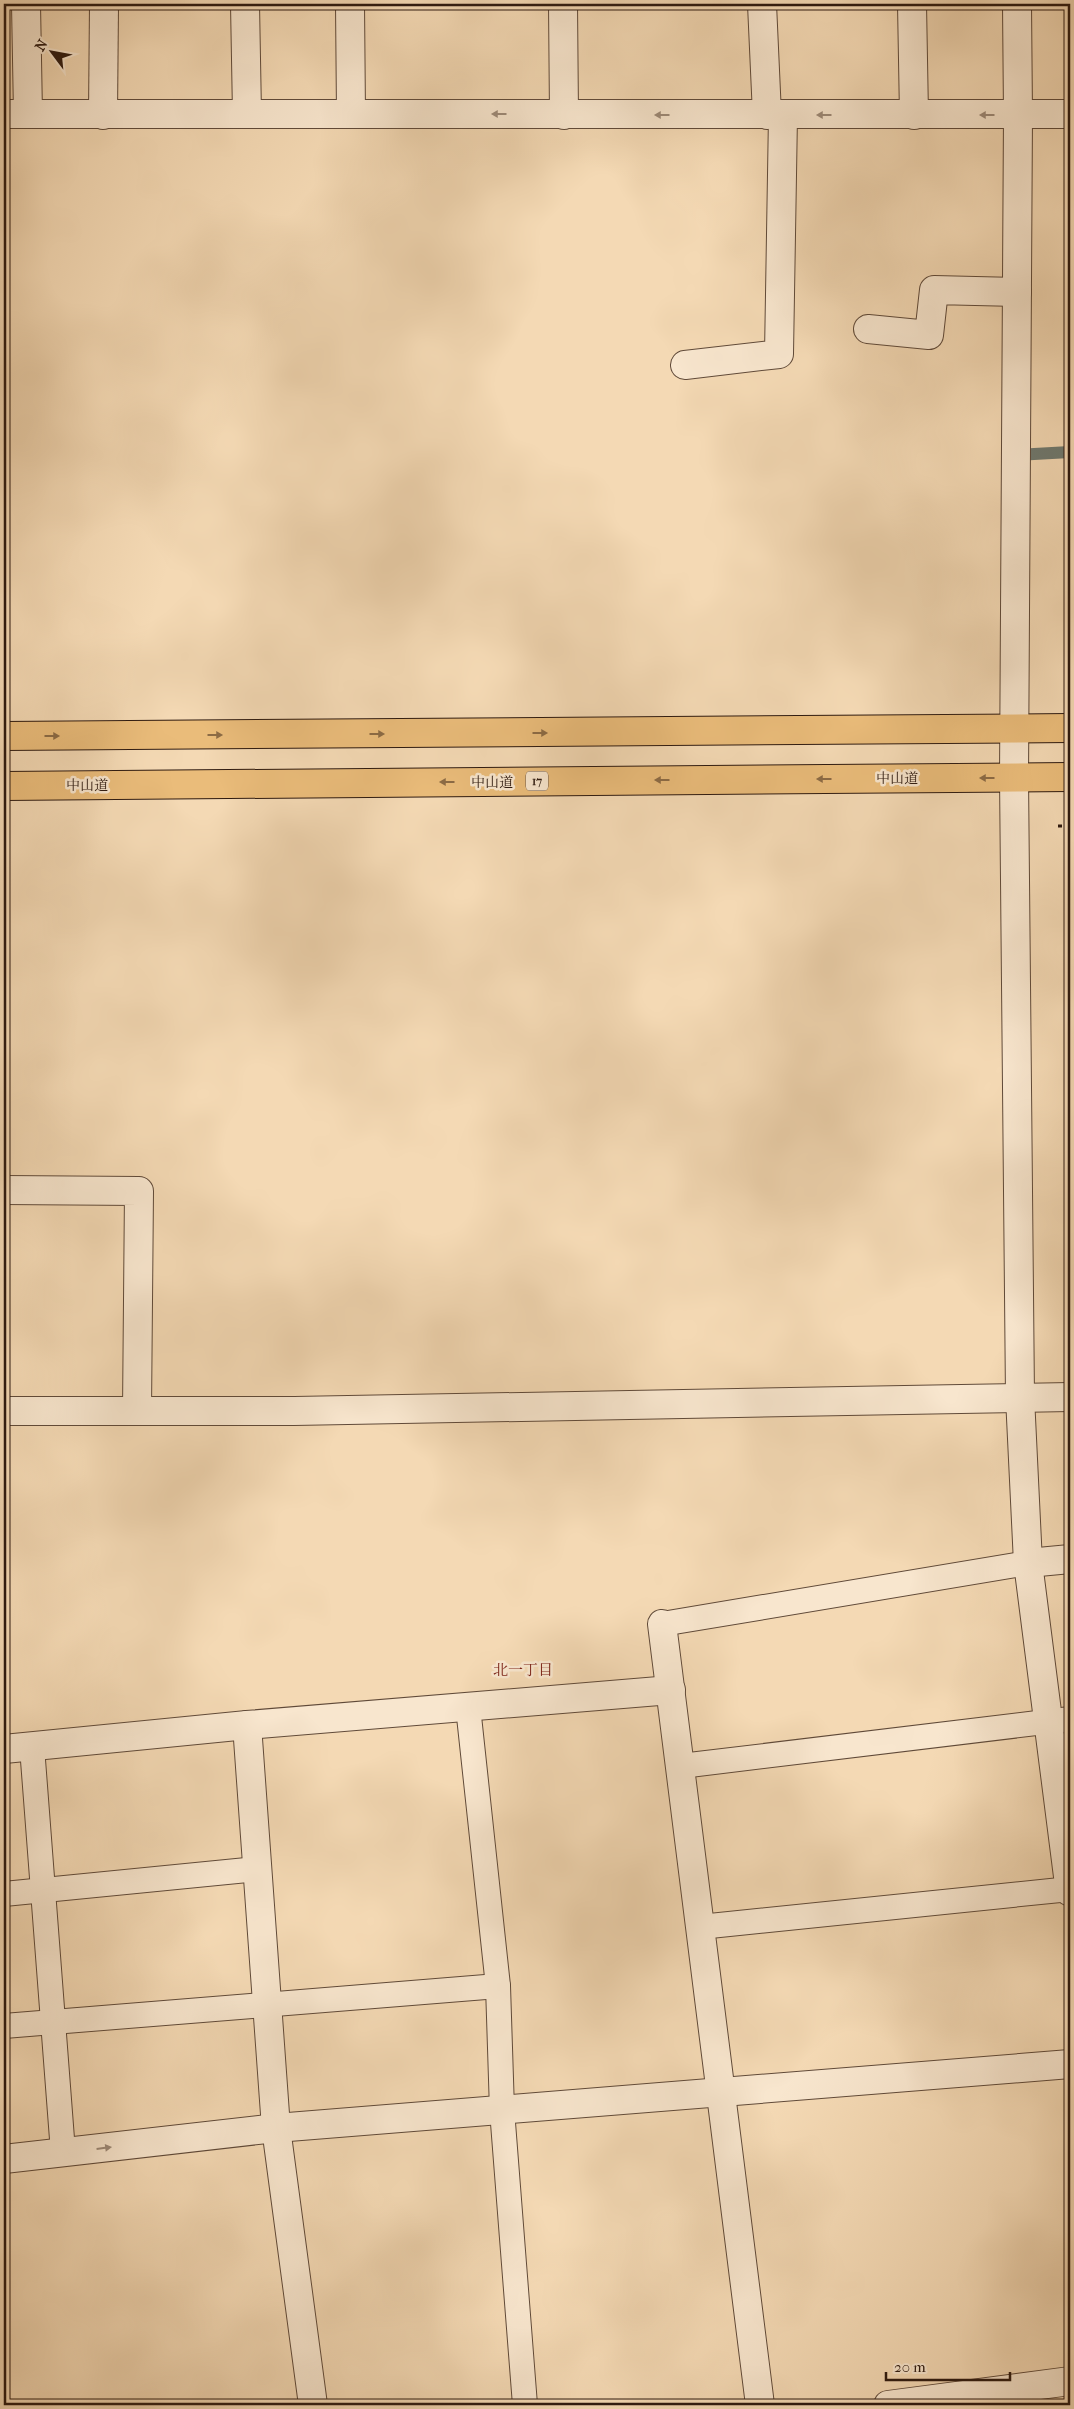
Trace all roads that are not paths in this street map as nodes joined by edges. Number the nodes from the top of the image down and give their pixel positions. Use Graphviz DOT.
graph roads {
  1 [pos="26,4"];
  2 [pos="104,4"];
  3 [pos="245,4"];
  4 [pos="350,4"];
  5 [pos="563,4"];
  6 [pos="762,4"];
  7 [pos="912,4"];
  8 [pos="1017,4"];
  9 [pos="16,114"];
  10 [pos="103,114"];
  11 [pos="247,114"];
  12 [pos="351,114"];
  13 [pos="1070,114"];
  14 [pos="564,115"];
  15 [pos="775,115"];
  16 [pos="914,115"];
  17 [pos="1018,115"];
  18 [pos="1017,292"];
  19 [pos="868,329"];
  20 [pos="685,365"];
  21 [pos="1070,728"];
  22 [pos="1014,729"];
  23 [pos="4,736"];
  24 [pos="1070,777"];
  25 [pos="1014,778"];
  26 [pos="4,786"];
  27 [pos="4,1190"];
  28 [pos="1020,1397"];
  29 [pos="1070,1398"];
  30 [pos="4,1411"];
  31 [pos="137,1411"];
  32 [pos="1070,1559"];
  33 [pos="1028,1563"];
  34 [pos="662,1624"];
  35 [pos="671,1690"];
  36 [pos="468,1707"];
  37 [pos="1060,1720"];
  38 [pos="247,1725"];
  39 [pos="32,1747"];
  40 [pos="4,1749"];
  41 [pos="681,1766"];
  42 [pos="257,1870"];
  43 [pos="1070,1890"];
  44 [pos="43,1891"];
  45 [pos="4,1894"];
  46 [pos="700,1927"];
  47 [pos="498,1986"];
  48 [pos="267,2004"];
  49 [pos="53,2022"];
  50 [pos="4,2026"];
  51 [pos="1070,2064"];
  52 [pos="721,2092"];
  53 [pos="502,2110"];
  54 [pos="276,2128"];
  55 [pos="63,2152"];
  56 [pos="4,2159"];
  57 [pos="1070,2381"];
  58 [pos="313,2405"];
  59 [pos="525,2405"];
  60 [pos="760,2405"];
  61 [pos="888,2405"];
  1 -- 9 [label="street"];
  2 -- 10 [label="street"];
  3 -- 11 [label="street"];
  4 -- 12 [label="street"];
  5 -- 14 [label="street"];
  6 -- 15 [label="street"];
  7 -- 16 [label="street"];
  8 -- 17 [label="street"];
  9 -- 10 [label="street"];
  10 -- 11 [label="street"];
  11 -- 12 [label="street"];
  14 -- 12 [label="street, one-way"];
  13 -- 17 [label="street"];
  15 -- 14 [label="street, one-way"];
  16 -- 15 [label="street, one-way"];
  15 -- 20 [label="street"];
  17 -- 16 [label="street, one-way"];
  17 -- 18 [label="street"];
  18 -- 19 [label="street"];
  18 -- 22 [label="street"];
  21 -- 22 [label="highway"];
  23 -- 22 [label="highway, one-way"];
  22 -- 25 [label="street"];
  24 -- 25 [label="highway, 中山道 / 17"];
  25 -- 26 [label="highway, 中山道 / 17, one-way"];
  25 -- 28 [label="street"];
  27 -- 31 [label="street"];
  28 -- 29 [label="street"];
  28 -- 31 [label="street"];
  28 -- 33 [label="street"];
  30 -- 31 [label="street"];
  32 -- 33 [label="street"];
  33 -- 34 [label="lane"];
  33 -- 37 [label="street"];
  34 -- 35 [label="street"];
  35 -- 36 [label="street"];
  35 -- 41 [label="street"];
  36 -- 38 [label="street"];
  36 -- 47 [label="lane"];
  37 -- 41 [label="lane"];
  37 -- 43 [label="street"];
  38 -- 39 [label="street"];
  38 -- 42 [label="street"];
  39 -- 40 [label="street"];
  39 -- 44 [label="lane"];
  41 -- 46 [label="street"];
  42 -- 44 [label="lane"];
  42 -- 48 [label="street"];
  43 -- 46 [label="lane"];
  44 -- 45 [label="lane"];
  44 -- 49 [label="lane"];
  46 -- 52 [label="street"];
  47 -- 48 [label="lane"];
  47 -- 53 [label="lane"];
  48 -- 49 [label="lane"];
  48 -- 54 [label="street"];
  49 -- 50 [label="lane"];
  49 -- 55 [label="lane"];
  51 -- 52 [label="street"];
  52 -- 53 [label="street"];
  52 -- 60 [label="street"];
  53 -- 54 [label="street"];
  53 -- 59 [label="lane"];
  55 -- 54 [label="street, one-way"];
  54 -- 58 [label="street"];
  55 -- 56 [label="street"];
  57 -- 61 [label="street"];
}
